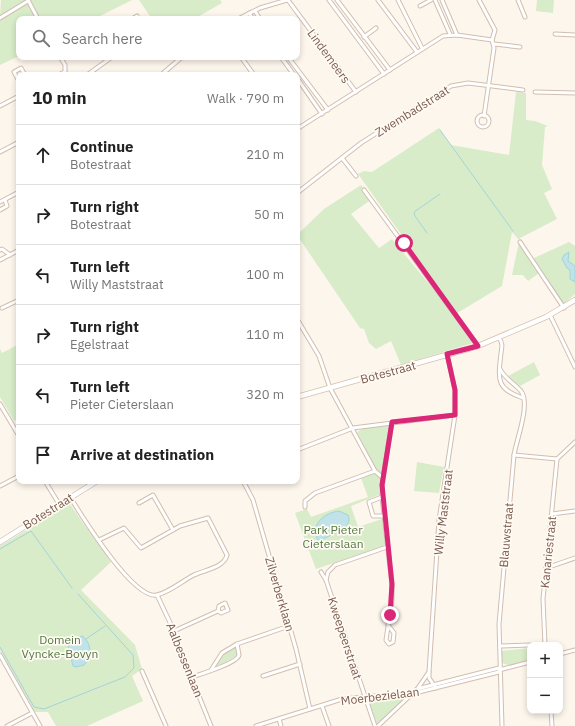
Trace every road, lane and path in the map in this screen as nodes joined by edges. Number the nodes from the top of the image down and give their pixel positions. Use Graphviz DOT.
graph roads {
  1 [pos="287,0"];
  2 [pos="329,0"];
  3 [pos="337,0"];
  4 [pos="378,0"];
  5 [pos="398,0"];
  6 [pos="431,0"];
  7 [pos="435,0"];
  8 [pos="442,0"];
  9 [pos="479,0"];
  10 [pos="518,0"];
  11 [pos="28,1"];
  12 [pos="420,6"];
  13 [pos="255,11"];
  14 [pos="249,13"];
  15 [pos="36,16"];
  16 [pos="244,16"];
  17 [pos="251,16"];
  18 [pos="258,16"];
  19 [pos="299,16"];
  20 [pos="300,17"];
  21 [pos="525,17"];
  22 [pos="0,18"];
  23 [pos="376,28"];
  24 [pos="450,34"];
  25 [pos="555,34"];
  26 [pos="457,35"];
  27 [pos="575,36"];
  28 [pos="364,37"];
  29 [pos="492,40"];
  30 [pos="494,44"];
  31 [pos="520,46"];
  32 [pos="422,48"];
  33 [pos="417,52"];
  34 [pos="62,60"];
  35 [pos="106,60"];
  36 [pos="178,60"];
  37 [pos="243,60"];
  38 [pos="283,60"];
  39 [pos="290,60"];
  40 [pos="390,70"];
  41 [pos="23,72"];
  42 [pos="65,72"];
  43 [pos="91,72"];
  44 [pos="164,72"];
  45 [pos="252,72"];
  46 [pos="292,72"];
  47 [pos="299,72"];
  48 [pos="300,73"];
  49 [pos="384,74"];
  50 [pos="16,76"];
  51 [pos="300,82"];
  52 [pos="489,85"];
  53 [pos="523,90"];
  54 [pos="356,92"];
  55 [pos="535,92"];
  56 [pos="575,93"];
  57 [pos="16,98"];
  58 [pos="0,106"];
  59 [pos="328,110"];
  60 [pos="322,114"];
  61 [pos="484,116"];
  62 [pos="300,127"];
  63 [pos="16,144"];
  64 [pos="0,152"];
  65 [pos="342,158"];
  66 [pos="356,176"];
  67 [pos="364,190"];
  68 [pos="300,191"];
  69 [pos="16,194"];
  70 [pos="5,200"];
  71 [pos="0,202"];
  72 [pos="0,210"];
  73 [pos="520,242"];
  74 [pos="0,250"];
  75 [pos="16,252"];
  76 [pos="10,255"];
  77 [pos="0,260"];
  78 [pos="575,300"];
  79 [pos="16,301"];
  80 [pos="2,308"];
  81 [pos="564,308"];
  82 [pos="550,315"];
  83 [pos="300,327"];
  84 [pos="500,338"];
  85 [pos="478,346"];
  86 [pos="447,354"];
  87 [pos="575,367"];
  88 [pos="500,369"];
  89 [pos="330,388"];
  90 [pos="300,396"];
  91 [pos="524,398"];
  92 [pos="0,404"];
  93 [pos="455,415"];
  94 [pos="392,422"];
  95 [pos="353,428"];
  96 [pos="16,431"];
  97 [pos="575,442"];
  98 [pos="300,449"];
  99 [pos="514,455"];
  100 [pos="557,459"];
  101 [pos="375,471"];
  102 [pos="16,478"];
  103 [pos="383,478"];
  104 [pos="47,484"];
  105 [pos="92,484"];
  106 [pos="245,484"];
  107 [pos="0,486"];
  108 [pos="158,492"];
  109 [pos="153,495"];
  110 [pos="70,497"];
  111 [pos="382,497"];
  112 [pos="139,503"];
  113 [pos="59,504"];
  114 [pos="306,508"];
  115 [pos="575,511"];
  116 [pos="552,514"];
  117 [pos="384,516"];
  118 [pos="173,530"];
  119 [pos="100,540"];
  120 [pos="0,542"];
  121 [pos="387,547"];
  122 [pos="575,558"];
  123 [pos="546,568"];
  124 [pos="322,572"];
  125 [pos="326,580"];
  126 [pos="157,595"];
  127 [pos="218,611"];
  128 [pos="388,625"];
  129 [pos="289,626"];
  130 [pos="174,631"];
  131 [pos="545,642"];
  132 [pos="237,644"];
  133 [pos="500,646"];
  134 [pos="527,646"];
  135 [pos="575,650"];
  136 [pos="563,653"];
  137 [pos="0,655"];
  138 [pos="527,663"];
  139 [pos="300,664"];
  140 [pos="211,670"];
  141 [pos="499,670"];
  142 [pos="142,671"];
  143 [pos="429,672"];
  144 [pos="263,676"];
  145 [pos="192,677"];
  146 [pos="434,685"];
  147 [pos="436,688"];
  148 [pos="418,689"];
  149 [pos="414,693"];
  150 [pos="364,697"];
  151 [pos="322,706"];
  152 [pos="310,709"];
  153 [pos="32,712"];
  154 [pos="551,714"];
  155 [pos="279,719"];
  156 [pos="7,726"];
  157 [pos="40,726"];
  158 [pos="166,726"];
  159 [pos="211,726"];
  160 [pos="256,726"];
  161 [pos="281,726"];
  162 [pos="329,726"];
  163 [pos="376,726"];
  164 [pos="502,726"];
  165 [pos="552,726"];
  1 -- 13 [label="street"];
  1 -- 19 [label="street, Lindemeers"];
  2 -- 49 [label="street"];
  3 -- 28 [label="street"];
  4 -- 33 [label="street"];
  5 -- 32 [label="street"];
  6 -- 12 [label="street"];
  7 -- 24 [label="street"];
  8 -- 26 [label="street"];
  9 -- 29 [label="street"];
  10 -- 21 [label="street"];
  11 -- 15 [label="street"];
  11 -- 22 [label="street"];
  13 -- 14 [label="street"];
  13 -- 18 [label="street"];
  14 -- 16 [label="street"];
  14 -- 17 [label="street"];
  20 -- 54 [label="street, Lindemeers"];
  23 -- 28 [label="street"];
  24 -- 26 [label="street"];
  24 -- 32 [label="street"];
  25 -- 27 [label="street"];
  26 -- 29 [label="street"];
  28 -- 40 [label="street"];
  29 -- 30 [label="street"];
  30 -- 31 [label="street"];
  30 -- 52 [label="street"];
  32 -- 33 [label="street"];
  33 -- 40 [label="street"];
  34 -- 42 [label="street"];
  35 -- 43 [label="street"];
  36 -- 44 [label="street"];
  37 -- 45 [label="street"];
  38 -- 46 [label="street"];
  39 -- 47 [label="street"];
  40 -- 49 [label="street"];
  41 -- 50 [label="street"];
  48 -- 59 [label="street"];
  49 -- 54 [label="street"];
  51 -- 60 [label="street"];
  52 -- 53 [label="street, Zwembadstraat"];
  52 -- 61 [label="street"];
  52 -- 65 [label="street, Zwembadstraat"];
  54 -- 59 [label="street"];
  55 -- 56 [label="street"];
  57 -- 58 [label="street"];
  59 -- 60 [label="street"];
  60 -- 62 [label="street"];
  61 -- 61 [label="street"];
  63 -- 64 [label="street"];
  65 -- 66 [label="street"];
  65 -- 68 [label="street, Zwembadstraat"];
  67 -- 85 [label="street"];
  69 -- 70 [label="street"];
  70 -- 71 [label="street"];
  70 -- 72 [label="street"];
  73 -- 81 [label="street"];
  74 -- 76 [label="street"];
  75 -- 76 [label="street"];
  76 -- 77 [label="street"];
  78 -- 81 [label="street, Botestraat"];
  79 -- 80 [label="street"];
  81 -- 82 [label="street, Botestraat"];
  82 -- 84 [label="street, Botestraat"];
  82 -- 87 [label="street"];
  83 -- 89 [label="street"];
  84 -- 85 [label="street, Botestraat"];
  84 -- 88 [label="street"];
  85 -- 86 [label="street, Botestraat"];
  86 -- 89 [label="street, Botestraat"];
  86 -- 93 [label="street, Willy Maststraat"];
  88 -- 91 [label="street"];
  88 -- 91 [label="street"];
  89 -- 90 [label="street, Botestraat"];
  89 -- 95 [label="street"];
  91 -- 99 [label="street, Blauwstraat"];
  92 -- 96 [label="street"];
  93 -- 94 [label="street"];
  93 -- 143 [label="street, Willy Maststraat"];
  94 -- 95 [label="street"];
  94 -- 103 [label="street"];
  95 -- 98 [label="street"];
  95 -- 101 [label="street"];
  97 -- 100 [label="street"];
  99 -- 100 [label="street"];
  99 -- 133 [label="street, Blauwstraat"];
  100 -- 116 [label="street, Kanariestraat"];
  101 -- 103 [label="street"];
  101 -- 114 [label="street"];
  102 -- 107 [label="street"];
  103 -- 111 [label="street"];
  104 -- 113 [label="street"];
  105 -- 110 [label="street, Botestraat"];
  106 -- 129 [label="street, Zilverberklaan"];
  108 -- 109 [label="street"];
  109 -- 112 [label="street"];
  109 -- 118 [label="street"];
  110 -- 113 [label="street, Botestraat"];
  110 -- 119 [label="street"];
  111 -- 117 [label="street"];
  111 -- 117 [label="street"];
  113 -- 120 [label="street, Botestraat"];
  115 -- 116 [label="street"];
  116 -- 123 [label="street, Kanariestraat"];
  117 -- 121 [label="street"];
  118 -- 119 [label="street"];
  118 -- 126 [label="street"];
  119 -- 126 [label="street"];
  121 -- 125 [label="street"];
  121 -- 128 [label="street"];
  122 -- 123 [label="street"];
  123 -- 131 [label="street, Kanariestraat"];
  124 -- 125 [label="street, Kweepeerstraat"];
  125 -- 150 [label="street, Kweepeerstraat"];
  126 -- 130 [label="street, Aalbessenlaan"];
  127 -- 130 [label="street"];
  128 -- 128 [label="street"];
  129 -- 132 [label="street"];
  129 -- 139 [label="street, Zilverberklaan"];
  130 -- 145 [label="street, Aalbessenlaan"];
  132 -- 140 [label="street"];
  132 -- 140 [label="street"];
  133 -- 134 [label="street"];
  133 -- 141 [label="street, Blauwstraat"];
  135 -- 136 [label="street"];
  137 -- 153 [label="street"];
  138 -- 141 [label="street"];
  139 -- 144 [label="street"];
  139 -- 152 [label="street, Zilverberklaan"];
  140 -- 145 [label="street"];
  141 -- 146 [label="street"];
  141 -- 147 [label="street, Moerbezielaan"];
  141 -- 164 [label="street, Blauwstraat"];
  142 -- 158 [label="street"];
  143 -- 146 [label="street, Willy Maststraat"];
  143 -- 148 [label="street, Willy Maststraat"];
  145 -- 159 [label="street, Aalbessenlaan"];
  146 -- 147 [label="street, Willy Maststraat"];
  146 -- 148 [label="street"];
  147 -- 149 [label="street, Moerbezielaan"];
  148 -- 149 [label="street, Willy Maststraat"];
  149 -- 150 [label="street, Moerbezielaan"];
  149 -- 163 [label="street, Willy Maststraat"];
  150 -- 151 [label="street, Moerbezielaan"];
  150 -- 163 [label="street, Kweepeerstraat"];
  151 -- 152 [label="street, Moerbezielaan"];
  151 -- 162 [label="street"];
  152 -- 155 [label="street, Moerbezielaan"];
  153 -- 156 [label="street"];
  153 -- 157 [label="street"];
  154 -- 165 [label="street"];
  155 -- 160 [label="street, Moerbezielaan"];
  155 -- 161 [label="street"];
}
